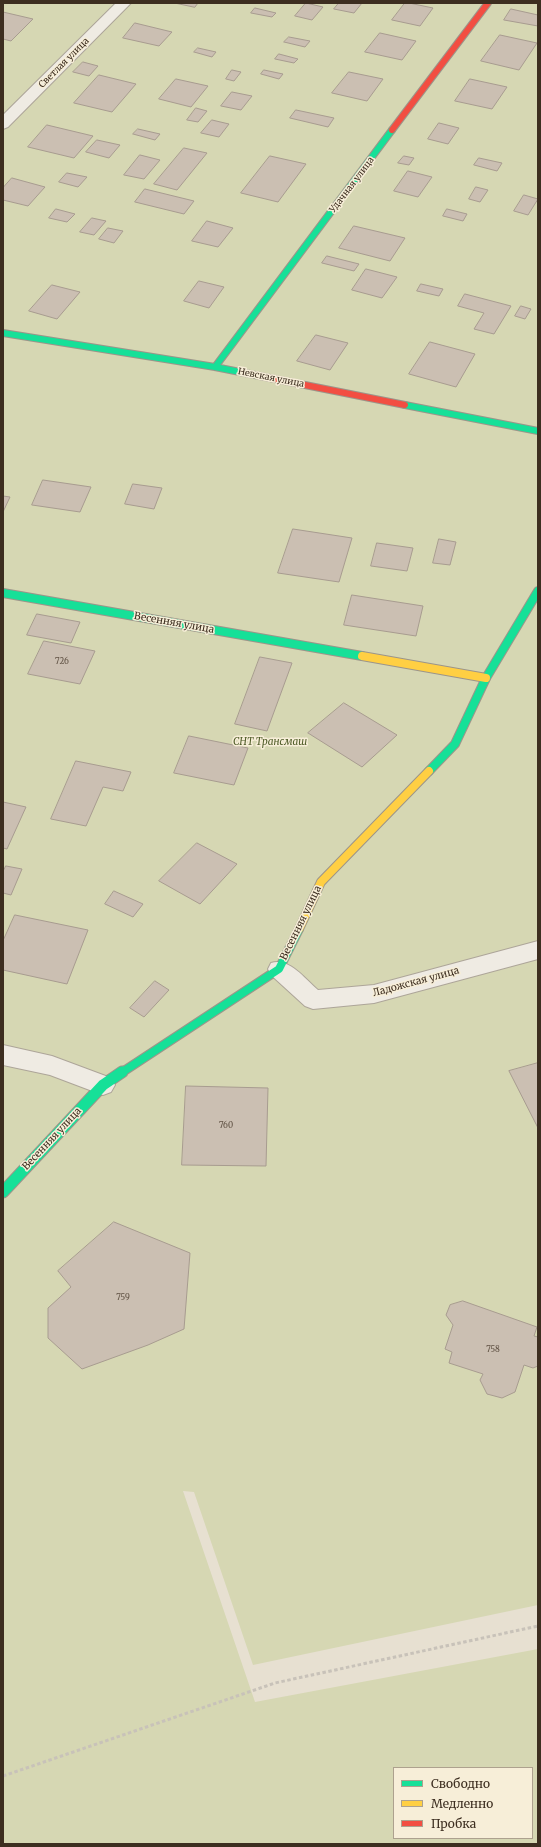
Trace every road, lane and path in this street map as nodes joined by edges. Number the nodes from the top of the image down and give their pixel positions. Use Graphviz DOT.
graph roads {
  1 [pos="124,3"];
  2 [pos="488,3"];
  3 [pos="3,124"];
  4 [pos="3,333"];
  5 [pos="215,367"];
  6 [pos="538,431"];
  7 [pos="538,591"];
  8 [pos="3,592"];
  9 [pos="486,678"];
  10 [pos="538,950"];
  11 [pos="278,969"];
  12 [pos="3,1054"];
  13 [pos="103,1085"];
  14 [pos="3,1192"];
  15 [pos="538,1626"];
  16 [pos="3,1776"];
  1 -- 3 [label="street, Светлая улица"];
  2 -- 5 [label="street, Удачная улица"];
  4 -- 5 [label="street, Невская улица"];
  5 -- 6 [label="street, Невская улица"];
  7 -- 9 [label="street, Весенняя улица"];
  8 -- 9 [label="street, Весенняя улица"];
  9 -- 11 [label="street, Весенняя улица"];
  10 -- 11 [label="street, Ладожская улица"];
  11 -- 13 [label="street, Весенняя улица"];
  12 -- 13 [label="street"];
  13 -- 14 [label="street, Весенняя улица"];
  15 -- 16 [label="path"];
}
